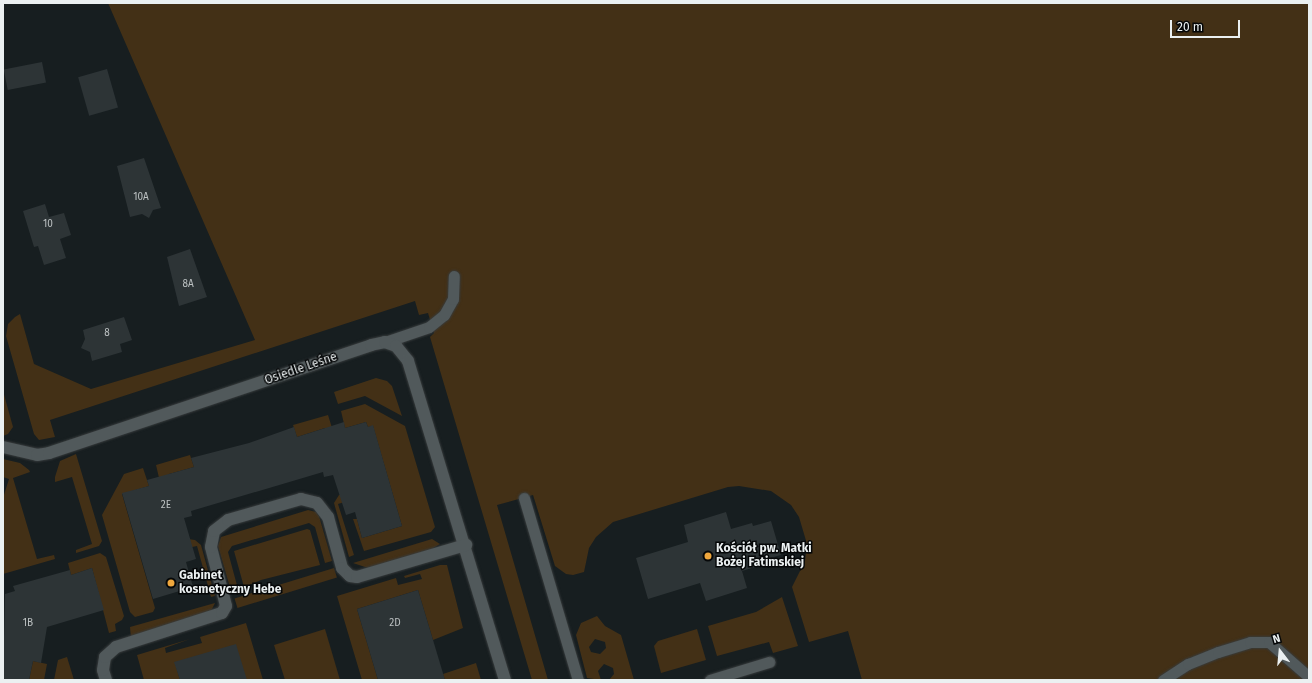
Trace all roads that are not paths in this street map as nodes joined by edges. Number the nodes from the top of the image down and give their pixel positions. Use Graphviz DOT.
graph roads {
  1 [pos="454,276"];
  2 [pos="386,342"];
  3 [pos="3,447"];
  4 [pos="524,498"];
  5 [pos="466,546"];
  6 [pos="769,662"];
  7 [pos="1309,677"];
  8 [pos="106,680"];
  9 [pos="505,680"];
  10 [pos="578,680"];
  11 [pos="710,680"];
  12 [pos="1163,680"];
  1 -- 2 [label="lane"];
  2 -- 3 [label="street, Osiedle Leśne"];
  2 -- 5 [label="street"];
  4 -- 10 [label="lane"];
  5 -- 8 [label="street"];
  5 -- 9 [label="street"];
  6 -- 11 [label="lane"];
  7 -- 12 [label="lane"];
}
